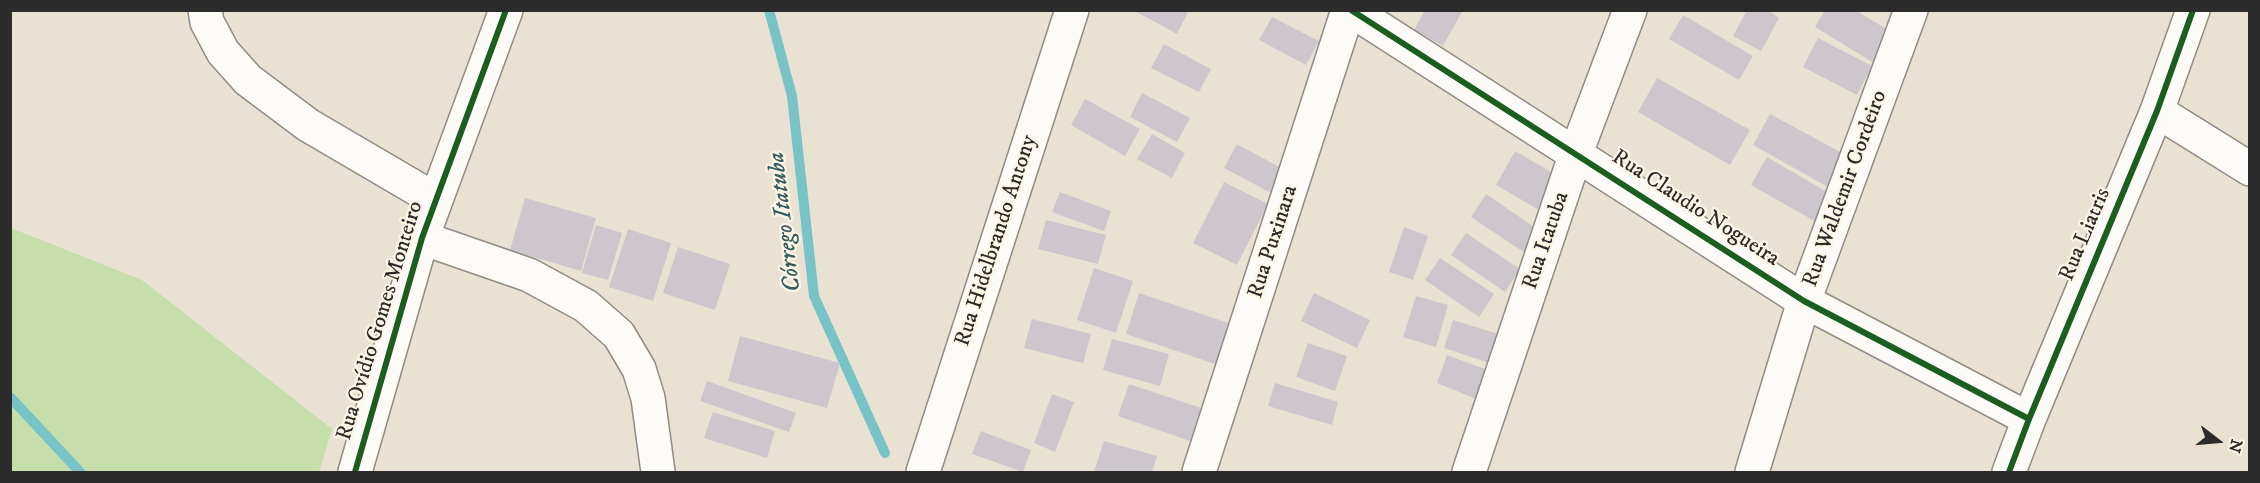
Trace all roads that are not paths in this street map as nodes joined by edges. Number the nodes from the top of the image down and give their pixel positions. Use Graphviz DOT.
graph roads {
  1 [pos="205,10"];
  2 [pos="506,10"];
  3 [pos="1072,10"];
  4 [pos="1349,10"];
  5 [pos="1630,10"];
  6 [pos="1911,10"];
  7 [pos="2193,10"];
  8 [pos="2157,111"];
  9 [pos="1576,153"];
  10 [pos="2250,169"];
  11 [pos="436,200"];
  12 [pos="422,238"];
  13 [pos="1804,301"];
  14 [pos="2029,419"];
  15 [pos="652,436"];
  16 [pos="355,472"];
  17 [pos="642,472"];
  18 [pos="658,472"];
  19 [pos="923,472"];
  20 [pos="1199,472"];
  21 [pos="1469,472"];
  22 [pos="1752,472"];
  23 [pos="2010,472"];
  1 -- 11 [label="street"];
  2 -- 11 [label="street, Rua Ovídio Gomes Monteiro"];
  3 -- 19 [label="street, Rua Hidelbrando Antony"];
  4 -- 9 [label="street, Rua Claudio Nogueira"];
  4 -- 20 [label="street, Rua Puxinara"];
  5 -- 9 [label="street, Rua Itatuba"];
  6 -- 13 [label="street, Rua Waldemir Cordeiro"];
  7 -- 8 [label="street, Rua Liatris"];
  8 -- 10 [label="street"];
  8 -- 14 [label="street, Rua Liatris"];
  9 -- 13 [label="street, Rua Claudio Nogueira"];
  9 -- 21 [label="street, Rua Itatuba"];
  11 -- 12 [label="street, Rua Ovídio Gomes Monteiro"];
  12 -- 15 [label="street"];
  12 -- 16 [label="street, Rua Ovídio Gomes Monteiro"];
  13 -- 14 [label="street, Rua Claudio Nogueira"];
  13 -- 22 [label="street, Rua Waldemir Cordeiro"];
  14 -- 23 [label="street, Rua Liatris"];
  15 -- 17 [label="street"];
  15 -- 18 [label="street"];
}
